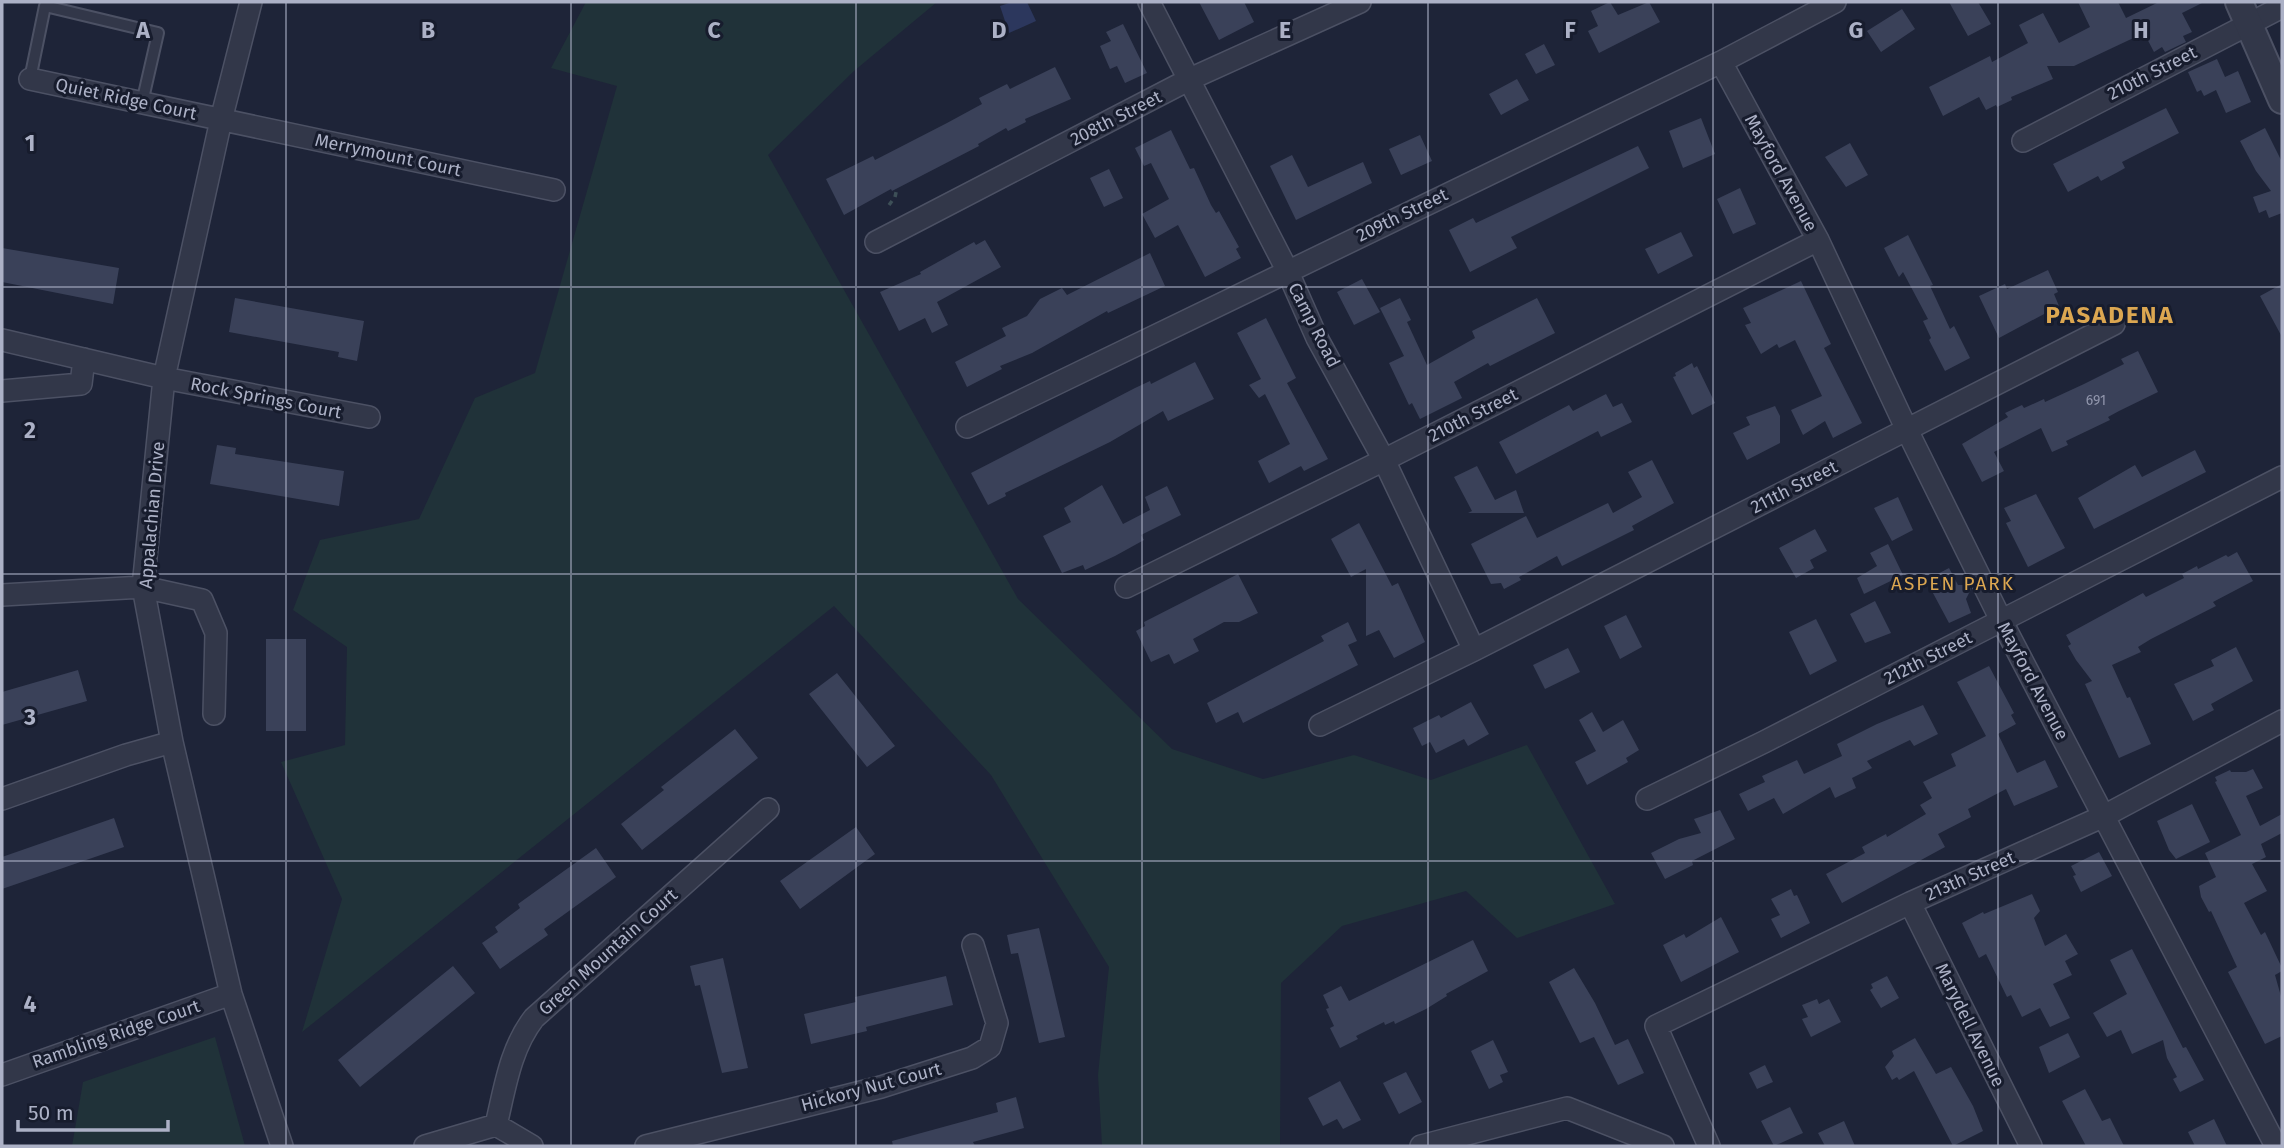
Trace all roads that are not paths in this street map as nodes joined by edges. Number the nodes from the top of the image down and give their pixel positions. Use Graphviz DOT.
graph roads {
  1 [pos="251,2"];
  2 [pos="1149,2"];
  3 [pos="1360,2"];
  4 [pos="1835,2"];
  5 [pos="2282,7"];
  6 [pos="2245,12"];
  7 [pos="1721,62"];
  8 [pos="30,79"];
  9 [pos="1190,79"];
  10 [pos="2282,100"];
  11 [pos="142,103"];
  12 [pos="221,120"];
  13 [pos="2023,141"];
  14 [pos="554,190"];
  15 [pos="1818,240"];
  16 [pos="876,242"];
  17 [pos="1287,270"];
  18 [pos="2114,324"];
  19 [pos="2,340"];
  20 [pos="84,359"];
  21 [pos="164,379"];
  22 [pos="2,391"];
  23 [pos="369,417"];
  24 [pos="967,427"];
  25 [pos="1907,430"];
  26 [pos="1384,460"];
  27 [pos="2282,477"];
  28 [pos="143,587"];
  29 [pos="1126,587"];
  30 [pos="2,595"];
  31 [pos="2001,620"];
  32 [pos="1474,650"];
  33 [pos="214,714"];
  34 [pos="2282,722"];
  35 [pos="1320,725"];
  36 [pos="172,742"];
  37 [pos="2,799"];
  38 [pos="1647,799"];
  39 [pos="768,809"];
  40 [pos="2104,816"];
  41 [pos="1910,903"];
  42 [pos="973,945"];
  43 [pos="231,994"];
  44 [pos="2,1074"];
  45 [pos="496,1125"];
  46 [pos="282,1146"];
  47 [pos="425,1146"];
  48 [pos="532,1146"];
  49 [pos="646,1146"];
  50 [pos="1422,1146"];
  51 [pos="1663,1146"];
  52 [pos="1709,1146"];
  53 [pos="2031,1146"];
  54 [pos="2276,1146"];
  1 -- 12 [label="street, Appalachian Drive"];
  2 -- 9 [label="street, Camp Road"];
  3 -- 9 [label="street, 208th Street"];
  4 -- 7 [label="street, 209th Street"];
  5 -- 6 [label="street, 210th Street"];
  6 -- 10 [label="street"];
  6 -- 13 [label="street, 210th Street"];
  7 -- 15 [label="street, Mayford Avenue"];
  7 -- 17 [label="street, 209th Street"];
  8 -- 11 [label="street, Quiet Ridge Court"];
  8 -- 11 [label="lane"];
  9 -- 16 [label="street, 208th Street"];
  9 -- 17 [label="street, Camp Road"];
  11 -- 12 [label="street, Quiet Ridge Court"];
  12 -- 14 [label="street, Merrymount Court"];
  12 -- 21 [label="street, Appalachian Drive"];
  15 -- 25 [label="street, Mayford Avenue"];
  15 -- 26 [label="street, 210th Street"];
  17 -- 24 [label="street, 209th Street"];
  17 -- 26 [label="street, Camp Road"];
  18 -- 25 [label="street, 211th Street"];
  19 -- 20 [label="street, Rock Springs Court"];
  20 -- 21 [label="street, Rock Springs Court"];
  20 -- 22 [label="street"];
  21 -- 23 [label="street, Rock Springs Court"];
  21 -- 28 [label="street, Appalachian Drive"];
  25 -- 31 [label="street, Mayford Avenue"];
  25 -- 32 [label="street, 211th Street"];
  26 -- 29 [label="street, 210th Street"];
  26 -- 32 [label="street, Camp Road"];
  27 -- 31 [label="street, 212th Street"];
  28 -- 30 [label="street"];
  28 -- 33 [label="street"];
  28 -- 36 [label="street, Appalachian Drive"];
  31 -- 38 [label="street, 212th Street"];
  31 -- 40 [label="street, Mayford Avenue"];
  32 -- 35 [label="street, 211th Street"];
  34 -- 40 [label="street, 213th Street"];
  36 -- 37 [label="street"];
  36 -- 43 [label="street, Appalachian Drive"];
  39 -- 45 [label="street, Green Mountain Court"];
  40 -- 41 [label="street, 213th Street"];
  40 -- 54 [label="street, Mayford Avenue"];
  41 -- 52 [label="street, 213th Street"];
  41 -- 53 [label="street, Marydell Avenue"];
  42 -- 49 [label="street, Hickory Nut Court"];
  43 -- 44 [label="street, Rambling Ridge Court"];
  43 -- 46 [label="street, Appalachian Drive"];
  45 -- 47 [label="street"];
  45 -- 48 [label="street"];
  50 -- 51 [label="street"];
}
